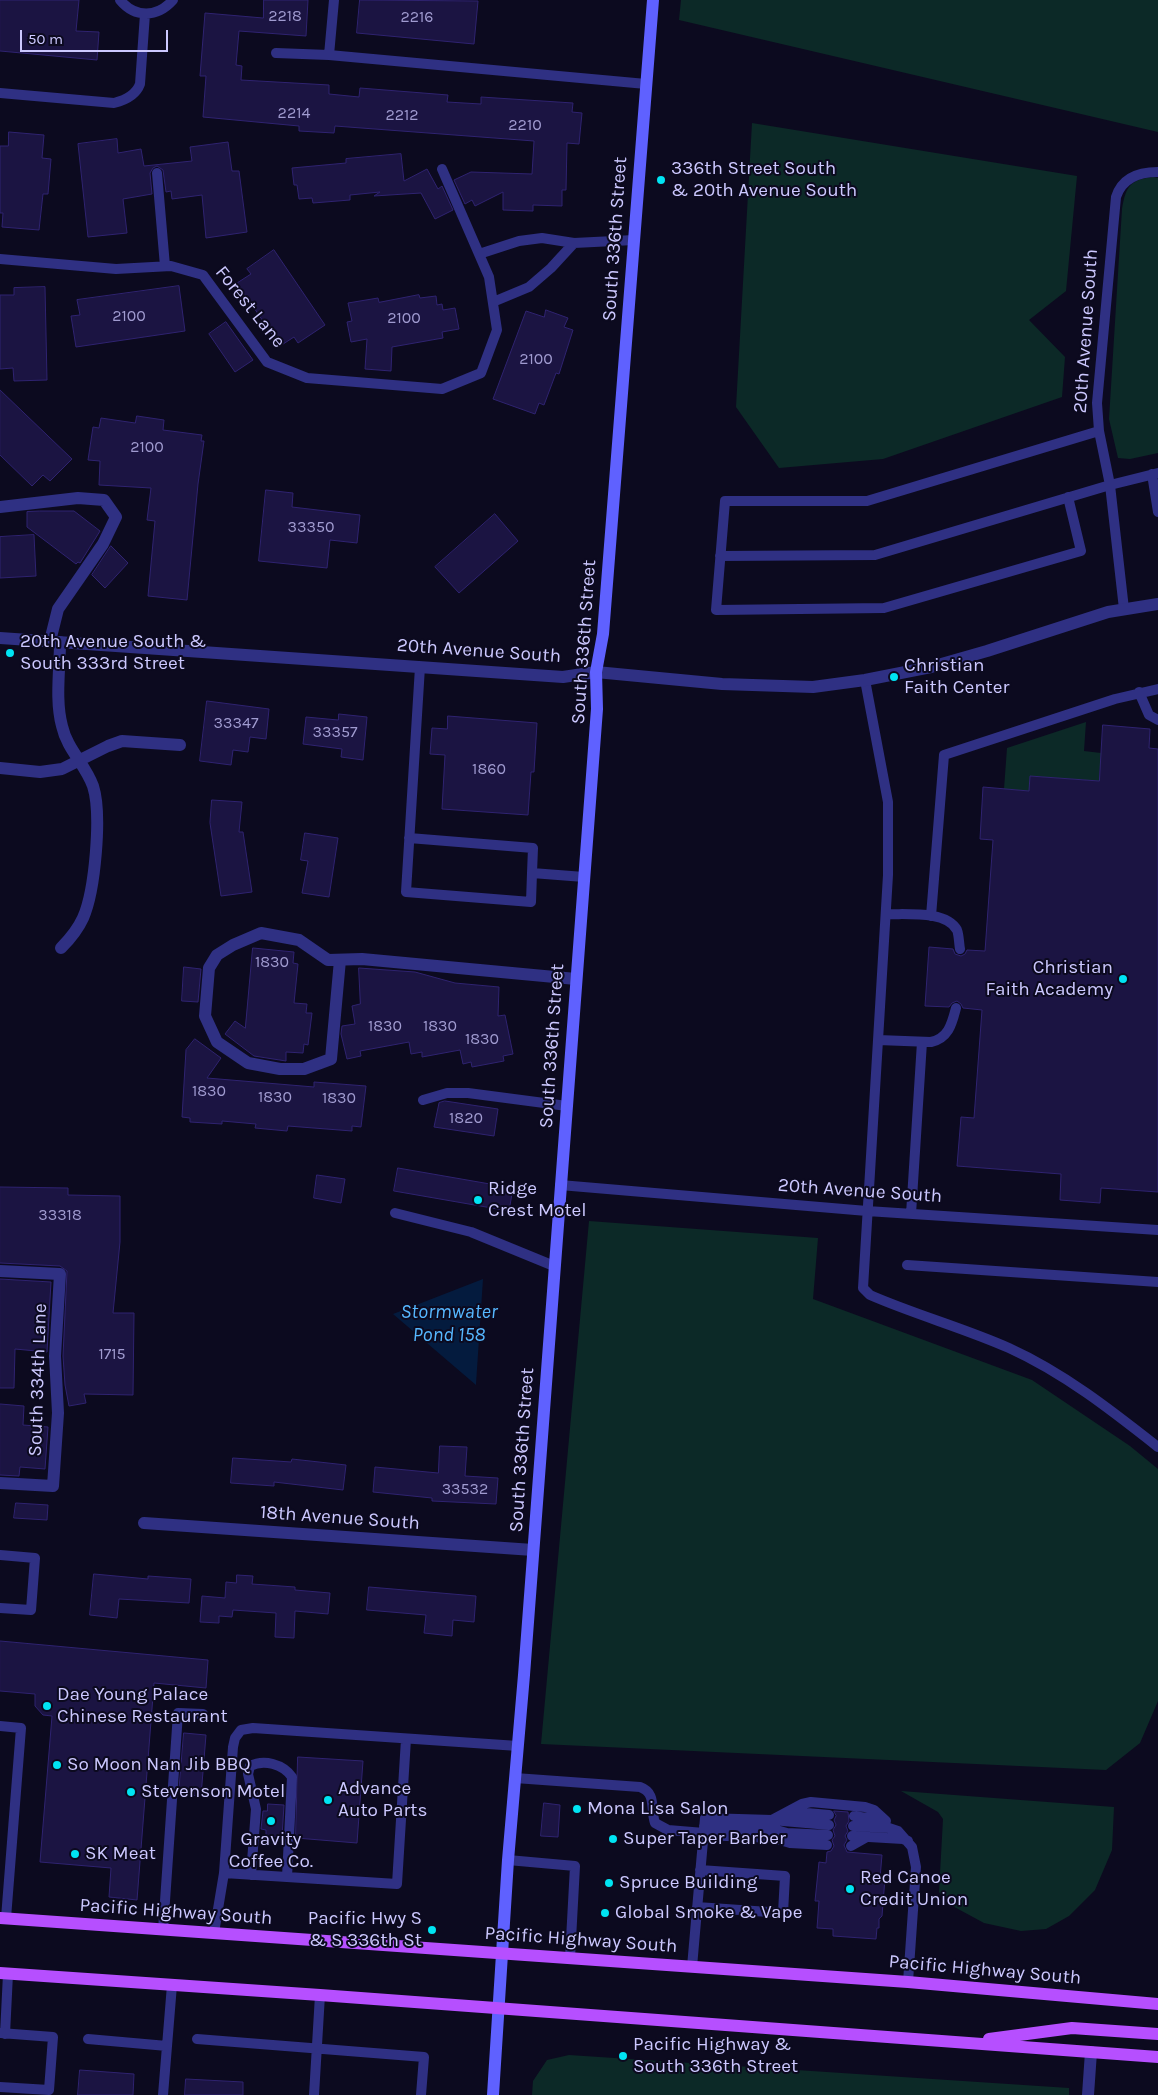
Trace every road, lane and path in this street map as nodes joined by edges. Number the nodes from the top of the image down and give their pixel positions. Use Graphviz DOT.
graph roads {
  1 [pos="120,0"];
  2 [pos="173,0"];
  3 [pos="334,0"];
  4 [pos="653,0"];
  5 [pos="145,14"];
  6 [pos="276,53"];
  7 [pos="329,55"];
  8 [pos="646,84"];
  9 [pos="0,93"];
  10 [pos="442,169"];
  11 [pos="1158,172"];
  12 [pos="156,173"];
  13 [pos="634,240"];
  14 [pos="574,243"];
  15 [pos="479,254"];
  16 [pos="0,259"];
  17 [pos="165,266"];
  18 [pos="492,302"];
  19 [pos="1099,431"];
  20 [pos="1155,473"];
  21 [pos="1110,485"];
  22 [pos="1068,497"];
  23 [pos="0,507"];
  24 [pos="1158,512"];
  25 [pos="720,556"];
  26 [pos="1158,604"];
  27 [pos="1124,609"];
  28 [pos="0,638"];
  29 [pos="55,642"];
  30 [pos="420,667"];
  31 [pos="596,672"];
  32 [pos="865,680"];
  33 [pos="1158,689"];
  34 [pos="1139,692"];
  35 [pos="1158,720"];
  36 [pos="180,745"];
  37 [pos="80,761"];
  38 [pos="0,768"];
  39 [pos="409,838"];
  40 [pos="532,873"];
  41 [pos="584,877"];
  42 [pos="886,914"];
  43 [pos="931,916"];
  44 [pos="61,948"];
  45 [pos="960,950"];
  46 [pos="340,960"];
  47 [pos="576,978"];
  48 [pos="956,1008"];
  49 [pos="878,1040"];
  50 [pos="922,1042"];
  51 [pos="422,1100"];
  52 [pos="567,1106"];
  53 [pos="560,1185"];
  54 [pos="867,1211"];
  55 [pos="395,1213"];
  56 [pos="911,1214"];
  57 [pos="1158,1230"];
  58 [pos="907,1265"];
  59 [pos="554,1266"];
  60 [pos="0,1271"];
  61 [pos="1158,1282"];
  62 [pos="1158,1447"];
  63 [pos="0,1483"];
  64 [pos="144,1524"];
  65 [pos="533,1550"];
  66 [pos="0,1555"];
  67 [pos="0,1608"];
  68 [pos="203,1714"];
  69 [pos="0,1726"];
  70 [pos="406,1739"];
  71 [pos="518,1746"];
  72 [pos="515,1778"];
  73 [pos="772,1820"];
  74 [pos="886,1821"];
  75 [pos="704,1828"];
  76 [pos="853,1831"];
  77 [pos="898,1831"];
  78 [pos="909,1842"];
  79 [pos="508,1860"];
  80 [pos="700,1870"];
  81 [pos="224,1873"];
  82 [pos="251,1875"];
  83 [pos="287,1877"];
  84 [pos="697,1907"];
  85 [pos="3,1918"];
  86 [pos="163,1930"];
  87 [pos="214,1933"];
  88 [pos="502,1953"];
  89 [pos="570,1958"];
  90 [pos="692,1967"];
  91 [pos="4,1974"];
  92 [pos="908,1982"];
  93 [pos="172,1985"];
  94 [pos="320,1995"];
  95 [pos="1158,2004"];
  96 [pos="498,2008"];
  97 [pos="3,2034"];
  98 [pos="1158,2034"];
  99 [pos="88,2039"];
  100 [pos="197,2039"];
  101 [pos="964,2042"];
  102 [pos="167,2046"];
  103 [pos="318,2050"];
  104 [pos="1091,2052"];
  105 [pos="1158,2057"];
  106 [pos="0,2087"];
  107 [pos="48,2092"];
  108 [pos="163,2095"];
  109 [pos="314,2095"];
  110 [pos="421,2095"];
  111 [pos="493,2095"];
  112 [pos="1088,2095"];
  1 -- 5 [label="lane"];
  2 -- 5 [label="lane"];
  3 -- 7 [label="lane"];
  4 -- 8 [label="main road, South 336th Street"];
  5 -- 9 [label="lane"];
  6 -- 7 [label="lane"];
  7 -- 8 [label="lane"];
  8 -- 13 [label="main road, South 336th Street"];
  10 -- 15 [label="lane, Forest Lane"];
  11 -- 19 [label="lane, 20th Avenue South"];
  12 -- 17 [label="lane"];
  13 -- 14 [label="lane"];
  13 -- 31 [label="main road, South 336th Street"];
  14 -- 15 [label="lane"];
  14 -- 18 [label="lane"];
  15 -- 18 [label="lane, Forest Lane"];
  16 -- 17 [label="lane, Forest Lane"];
  17 -- 18 [label="lane, Forest Lane"];
  19 -- 21 [label="lane, 20th Avenue South"];
  19 -- 25 [label="lane"];
  20 -- 21 [label="lane"];
  20 -- 24 [label="lane"];
  21 -- 22 [label="lane"];
  21 -- 27 [label="lane, 20th Avenue South"];
  22 -- 25 [label="lane"];
  22 -- 25 [label="lane"];
  23 -- 29 [label="street"];
  26 -- 27 [label="street, 20th Avenue South"];
  27 -- 32 [label="street, 20th Avenue South"];
  28 -- 29 [label="street, 20th Avenue South"];
  29 -- 30 [label="street, 20th Avenue South"];
  29 -- 37 [label="street"];
  30 -- 31 [label="street, 20th Avenue South"];
  30 -- 39 [label="lane"];
  31 -- 32 [label="street, 20th Avenue South"];
  31 -- 41 [label="main road, South 336th Street"];
  32 -- 42 [label="lane"];
  33 -- 34 [label="lane"];
  34 -- 35 [label="lane"];
  34 -- 43 [label="lane"];
  36 -- 37 [label="street"];
  37 -- 38 [label="street"];
  37 -- 44 [label="street"];
  39 -- 40 [label="lane"];
  39 -- 40 [label="lane"];
  40 -- 41 [label="lane"];
  41 -- 47 [label="main road, South 336th Street"];
  42 -- 43 [label="lane"];
  42 -- 49 [label="lane"];
  43 -- 45 [label="lane"];
  46 -- 46 [label="street"];
  46 -- 47 [label="street"];
  47 -- 52 [label="main road, South 336th Street"];
  48 -- 50 [label="lane"];
  49 -- 50 [label="lane"];
  49 -- 54 [label="lane"];
  50 -- 56 [label="lane"];
  51 -- 52 [label="lane"];
  52 -- 53 [label="main road, South 336th Street"];
  53 -- 54 [label="lane, 20th Avenue South"];
  53 -- 59 [label="main road, South 336th Street"];
  54 -- 56 [label="lane, 20th Avenue South"];
  54 -- 62 [label="lane"];
  55 -- 59 [label="lane"];
  56 -- 57 [label="lane, 20th Avenue South"];
  58 -- 61 [label="lane"];
  59 -- 65 [label="main road, South 336th Street"];
  60 -- 63 [label="street, South 334th Lane"];
  64 -- 65 [label="street, 18th Avenue South"];
  65 -- 71 [label="main road, South 336th Street"];
  66 -- 67 [label="lane"];
  68 -- 86 [label="lane"];
  69 -- 85 [label="lane"];
  70 -- 71 [label="lane"];
  70 -- 81 [label="lane"];
  70 -- 83 [label="lane"];
  71 -- 72 [label="main road, South 336th Street"];
  72 -- 75 [label="lane"];
  72 -- 79 [label="main road, South 336th Street"];
  73 -- 74 [label="lane"];
  73 -- 75 [label="lane"];
  73 -- 75 [label="lane"];
  74 -- 76 [label="lane"];
  74 -- 77 [label="lane"];
  75 -- 80 [label="lane"];
  76 -- 77 [label="lane"];
  76 -- 78 [label="lane"];
  77 -- 78 [label="lane"];
  78 -- 92 [label="lane"];
  79 -- 88 [label="main road, South 336th Street"];
  79 -- 89 [label="lane"];
  80 -- 84 [label="lane"];
  80 -- 84 [label="lane"];
  81 -- 82 [label="lane"];
  81 -- 87 [label="lane"];
  82 -- 83 [label="lane"];
  82 -- 83 [label="lane"];
  84 -- 90 [label="lane"];
  85 -- 86 [label="main road, Pacific Highway South"];
  86 -- 87 [label="main road, Pacific Highway South"];
  87 -- 88 [label="main road, Pacific Highway South"];
  88 -- 89 [label="main road, Pacific Highway South"];
  88 -- 96 [label="main road, South 336th Street"];
  89 -- 90 [label="main road, Pacific Highway South"];
  90 -- 92 [label="main road, Pacific Highway South"];
  91 -- 93 [label="main road"];
  91 -- 97 [label="lane"];
  92 -- 95 [label="main road, Pacific Highway South"];
  93 -- 94 [label="main road"];
  93 -- 102 [label="lane"];
  94 -- 96 [label="main road"];
  94 -- 103 [label="lane"];
  96 -- 101 [label="main road"];
  96 -- 111 [label="main road, South 336th Street"];
  97 -- 107 [label="lane"];
  98 -- 101 [label="main road"];
  99 -- 102 [label="lane"];
  100 -- 103 [label="lane"];
  101 -- 104 [label="main road"];
  102 -- 108 [label="lane"];
  103 -- 109 [label="lane"];
  103 -- 110 [label="lane"];
  104 -- 105 [label="main road"];
  104 -- 112 [label="street"];
  106 -- 107 [label="lane"];
}
